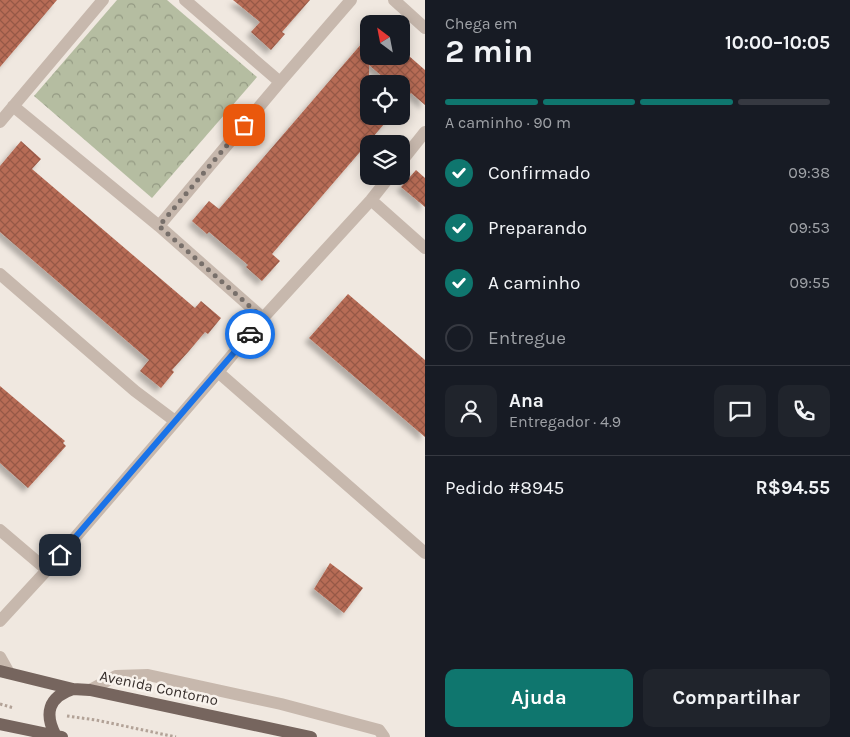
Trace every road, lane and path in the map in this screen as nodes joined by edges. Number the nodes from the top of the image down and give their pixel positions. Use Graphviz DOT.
graph roads {
  1 [pos="103,0"];
  2 [pos="185,0"];
  3 [pos="352,0"];
  4 [pos="394,0"];
  5 [pos="425,28"];
  6 [pos="280,82"];
  7 [pos="14,106"];
  8 [pos="0,122"];
  9 [pos="425,132"];
  10 [pos="410,151"];
  11 [pos="383,185"];
  12 [pos="371,200"];
  13 [pos="159,226"];
  14 [pos="425,248"];
  15 [pos="0,274"];
  16 [pos="263,318"];
  17 [pos="218,372"];
  18 [pos="175,421"];
  19 [pos="0,530"];
  20 [pos="425,553"];
  21 [pos="47,570"];
  22 [pos="0,621"];
  23 [pos="0,658"];
  24 [pos="4,672"];
  25 [pos="73,689"];
  26 [pos="90,690"];
  27 [pos="0,704"];
  28 [pos="50,714"];
  29 [pos="0,724"];
  30 [pos="59,736"];
  31 [pos="176,737"];
  32 [pos="311,737"];
  33 [pos="384,737"];
  1 -- 7 [label="street"];
  2 -- 6 [label="street"];
  3 -- 6 [label="street"];
  4 -- 5 [label="street"];
  6 -- 13 [label="street"];
  7 -- 8 [label="street"];
  7 -- 13 [label="street"];
  9 -- 10 [label="street"];
  11 -- 12 [label="street"];
  12 -- 14 [label="street"];
  12 -- 16 [label="street"];
  13 -- 16 [label="street"];
  15 -- 18 [label="street"];
  16 -- 17 [label="street"];
  17 -- 18 [label="street"];
  17 -- 20 [label="street"];
  18 -- 21 [label="street"];
  19 -- 21 [label="street"];
  21 -- 22 [label="street"];
  23 -- 24 [label="street"];
  24 -- 25 [label="main road, Avenida Contorno"];
  25 -- 26 [label="main road, Avenida Contorno"];
  25 -- 28 [label="main road"];
  26 -- 32 [label="main road, Avenida Contorno"];
  26 -- 33 [label="street"];
  27 -- 28 [label="path"];
  28 -- 30 [label="main road"];
  28 -- 31 [label="path"];
  29 -- 30 [label="main road"];
}
